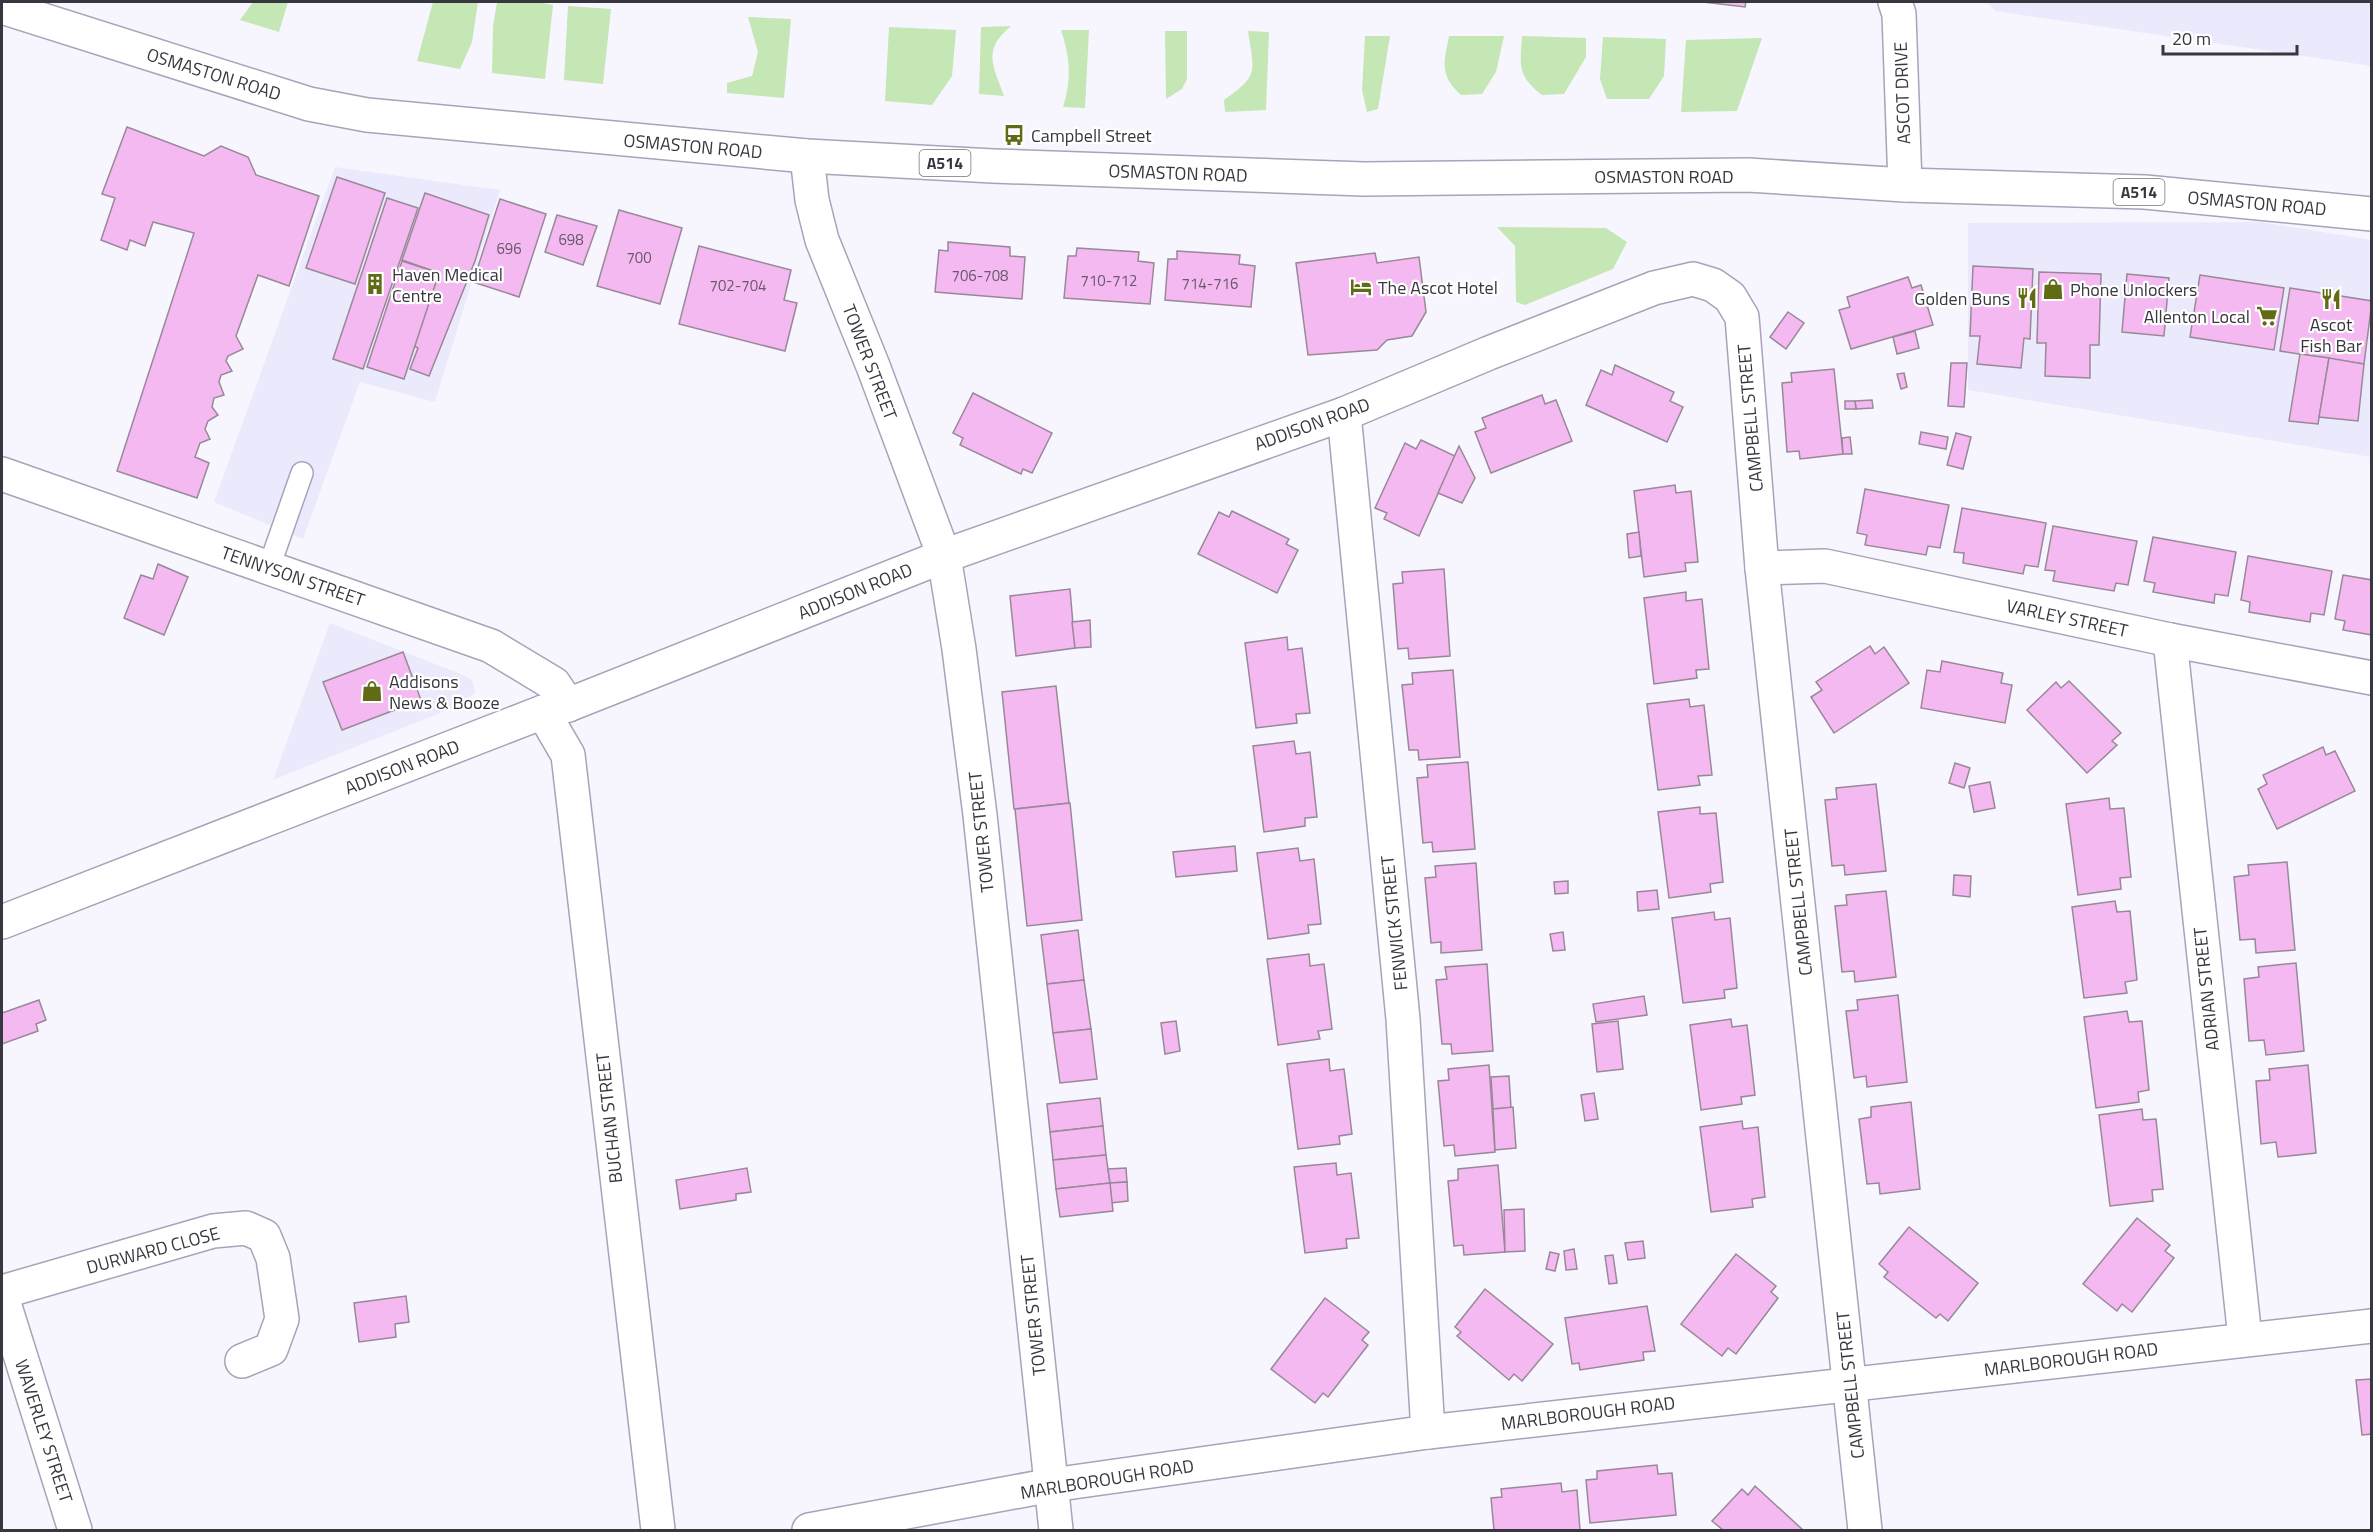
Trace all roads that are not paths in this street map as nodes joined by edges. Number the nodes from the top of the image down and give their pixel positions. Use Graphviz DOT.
graph roads {
  1 [pos="1895,2"];
  2 [pos="2,7"];
  3 [pos="807,156"];
  4 [pos="1905,185"];
  5 [pos="2372,214"];
  6 [pos="1713,285"];
  7 [pos="1344,414"];
  8 [pos="302,472"];
  9 [pos="2,474"];
  10 [pos="944,556"];
  11 [pos="269,567"];
  12 [pos="1762,568"];
  13 [pos="2170,640"];
  14 [pos="2372,678"];
  15 [pos="555,709"];
  16 [pos="2,922"];
  17 [pos="2,1292"];
  18 [pos="2,1297"];
  19 [pos="2372,1326"];
  20 [pos="2245,1338"];
  21 [pos="242,1361"];
  22 [pos="1850,1383"];
  23 [pos="1428,1432"];
  24 [pos="1052,1485"];
  25 [pos="75,1530"];
  26 [pos="658,1530"];
  27 [pos="809,1530"];
  28 [pos="1056,1530"];
  29 [pos="1865,1530"];
  1 -- 4 [label="street, ASCOT DRIVE"];
  2 -- 3 [label="street, OSMASTON ROAD / A514"];
  3 -- 4 [label="street, OSMASTON ROAD / A514"];
  3 -- 10 [label="street, TOWER STREET"];
  4 -- 5 [label="street, OSMASTON ROAD / A514"];
  6 -- 7 [label="street, ADDISON ROAD"];
  6 -- 12 [label="street, CAMPBELL STREET"];
  7 -- 10 [label="street, ADDISON ROAD"];
  7 -- 23 [label="street, FENWICK STREET"];
  8 -- 11 [label="lane"];
  9 -- 11 [label="street, TENNYSON STREET"];
  10 -- 15 [label="street, ADDISON ROAD"];
  10 -- 24 [label="street, TOWER STREET"];
  11 -- 15 [label="street, TENNYSON STREET"];
  12 -- 13 [label="street, VARLEY STREET"];
  12 -- 22 [label="street, CAMPBELL STREET"];
  13 -- 14 [label="street, VARLEY STREET"];
  13 -- 20 [label="street, ADRIAN STREET"];
  15 -- 16 [label="street, ADDISON ROAD"];
  15 -- 26 [label="street, BUCHAN STREET"];
  17 -- 21 [label="street, DURWARD CLOSE"];
  18 -- 25 [label="street, WAVERLEY STREET"];
  19 -- 20 [label="street, MARLBOROUGH ROAD"];
  20 -- 22 [label="street, MARLBOROUGH ROAD"];
  22 -- 23 [label="street, MARLBOROUGH ROAD"];
  22 -- 29 [label="street, CAMPBELL STREET"];
  23 -- 24 [label="street, MARLBOROUGH ROAD"];
  24 -- 27 [label="street, MARLBOROUGH ROAD"];
  24 -- 28 [label="street, TOWER STREET"];
}
